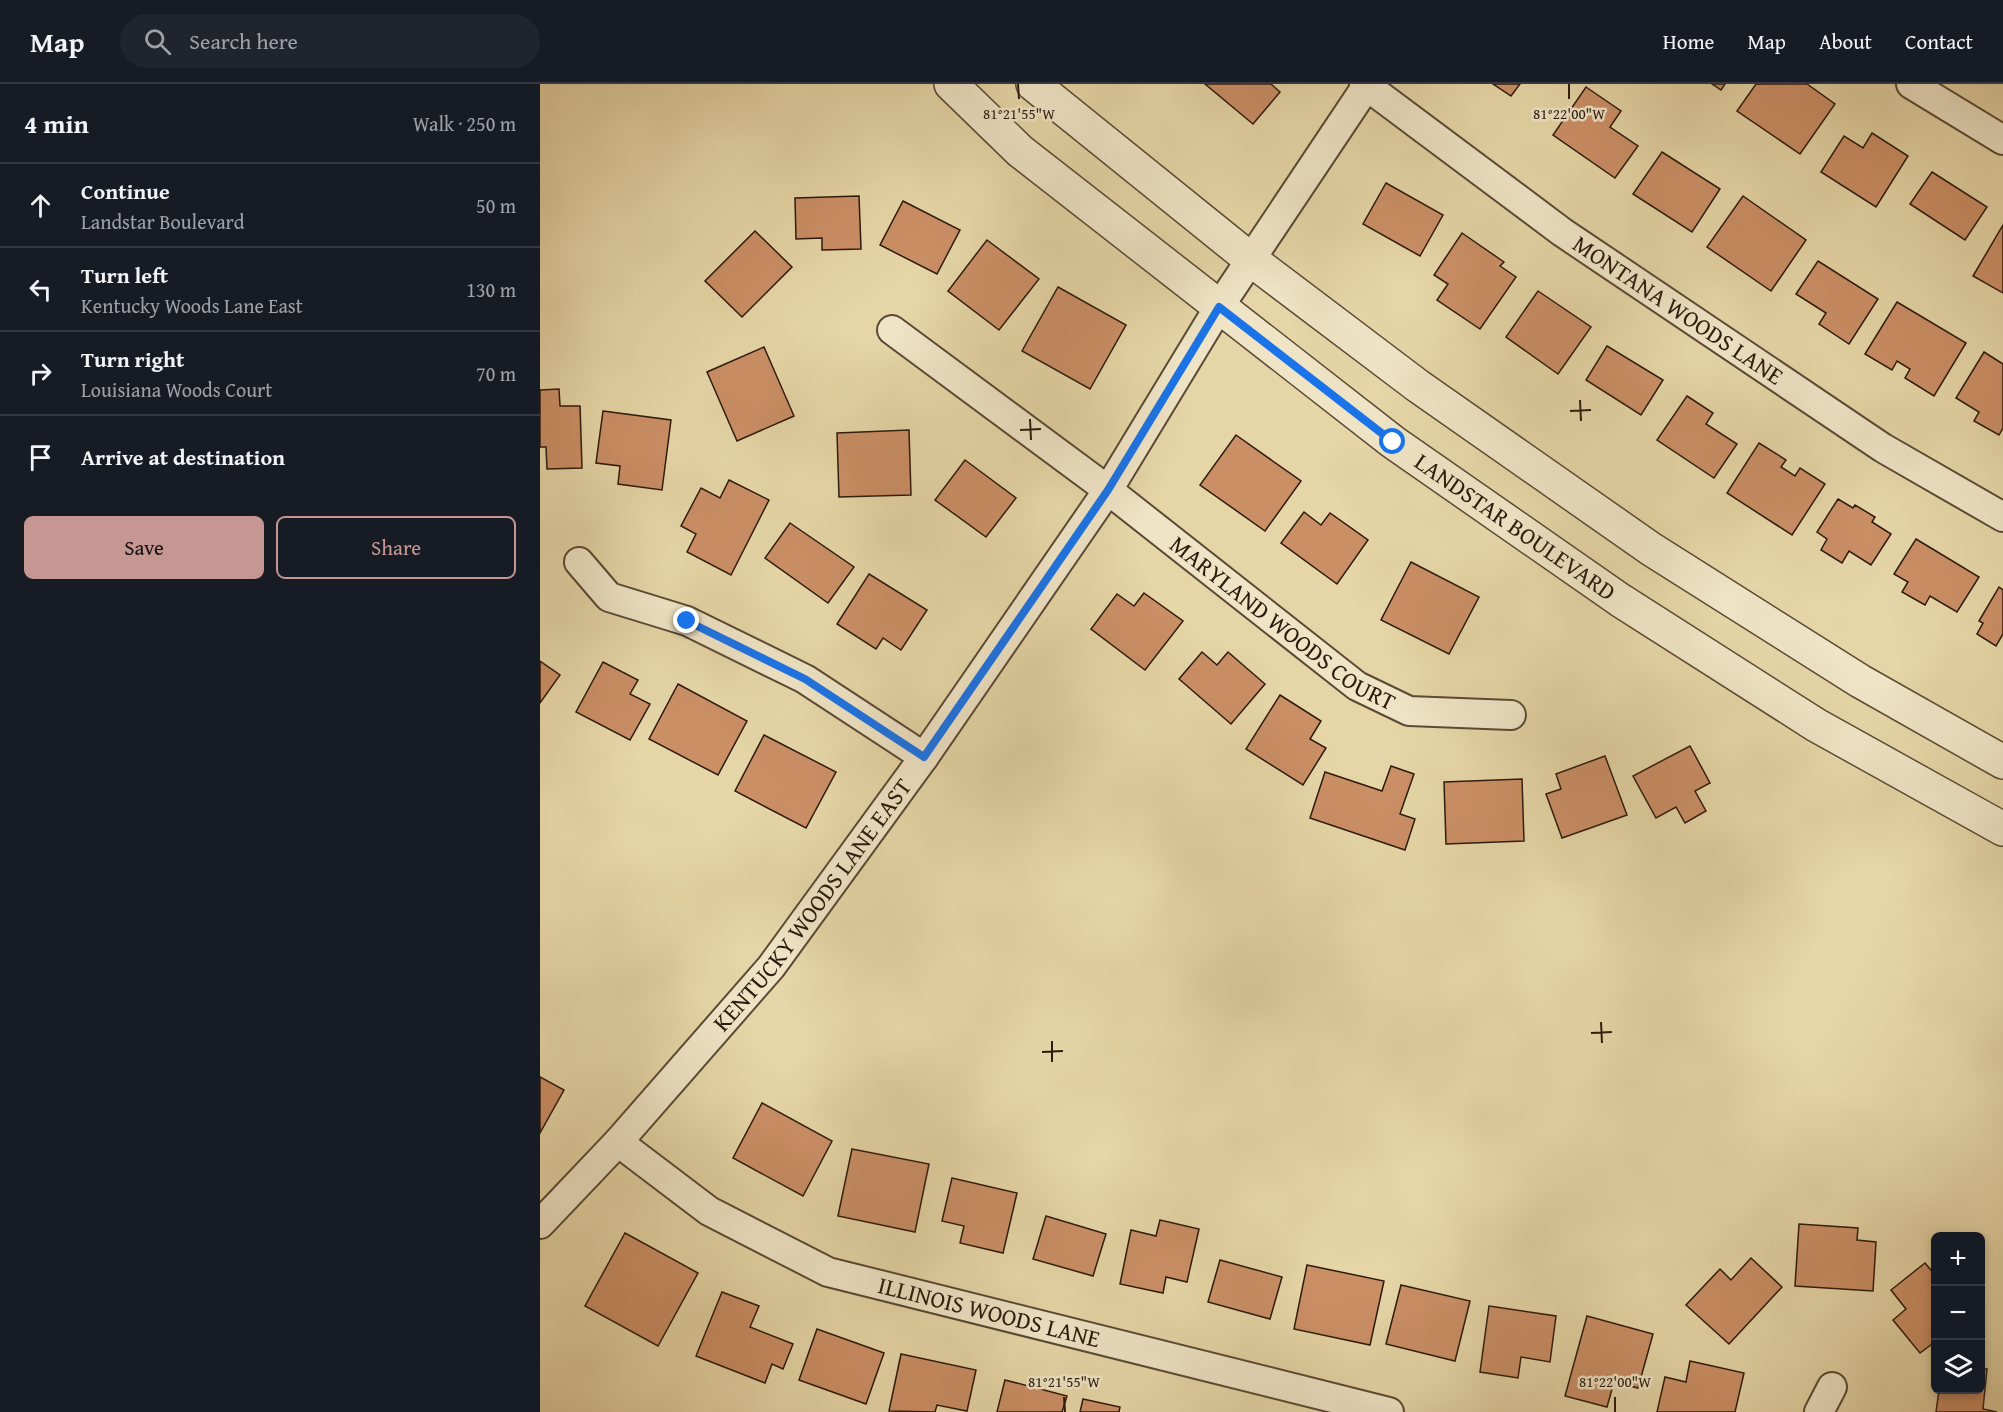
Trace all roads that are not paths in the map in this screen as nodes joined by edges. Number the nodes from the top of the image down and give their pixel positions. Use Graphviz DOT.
graph roads {
  1 [pos="951,84"];
  2 [pos="1033,84"];
  3 [pos="1911,84"];
  4 [pos="1366,85"];
  5 [pos="2003,140"];
  6 [pos="1250,259"];
  7 [pos="1219,307"];
  8 [pos="892,330"];
  9 [pos="1108,490"];
  10 [pos="2003,517"];
  11 [pos="579,562"];
  12 [pos="1511,715"];
  13 [pos="924,757"];
  14 [pos="2003,762"];
  15 [pos="2003,830"];
  16 [pos="618,1142"];
  17 [pos="540,1224"];
  18 [pos="1832,1387"];
  19 [pos="1389,1412"];
  20 [pos="1819,1412"];
  1 -- 7 [label="street, LANDSTAR BOULEVARD"];
  2 -- 6 [label="street"];
  3 -- 5 [label="street"];
  4 -- 6 [label="street, KENTUCKY WOODS LANE EAST"];
  4 -- 10 [label="street, MONTANA WOODS LANE"];
  6 -- 7 [label="street, KENTUCKY WOODS LANE EAST"];
  6 -- 14 [label="street"];
  7 -- 9 [label="street, KENTUCKY WOODS LANE EAST"];
  7 -- 15 [label="street, LANDSTAR BOULEVARD"];
  8 -- 9 [label="street, MARYLAND WOODS COURT"];
  9 -- 12 [label="street, MARYLAND WOODS COURT"];
  9 -- 13 [label="street, KENTUCKY WOODS LANE EAST"];
  11 -- 13 [label="street"];
  13 -- 16 [label="street, KENTUCKY WOODS LANE EAST"];
  16 -- 17 [label="street, KENTUCKY WOODS LANE EAST"];
  16 -- 19 [label="street, ILLINOIS WOODS LANE"];
  18 -- 20 [label="street"];
}
